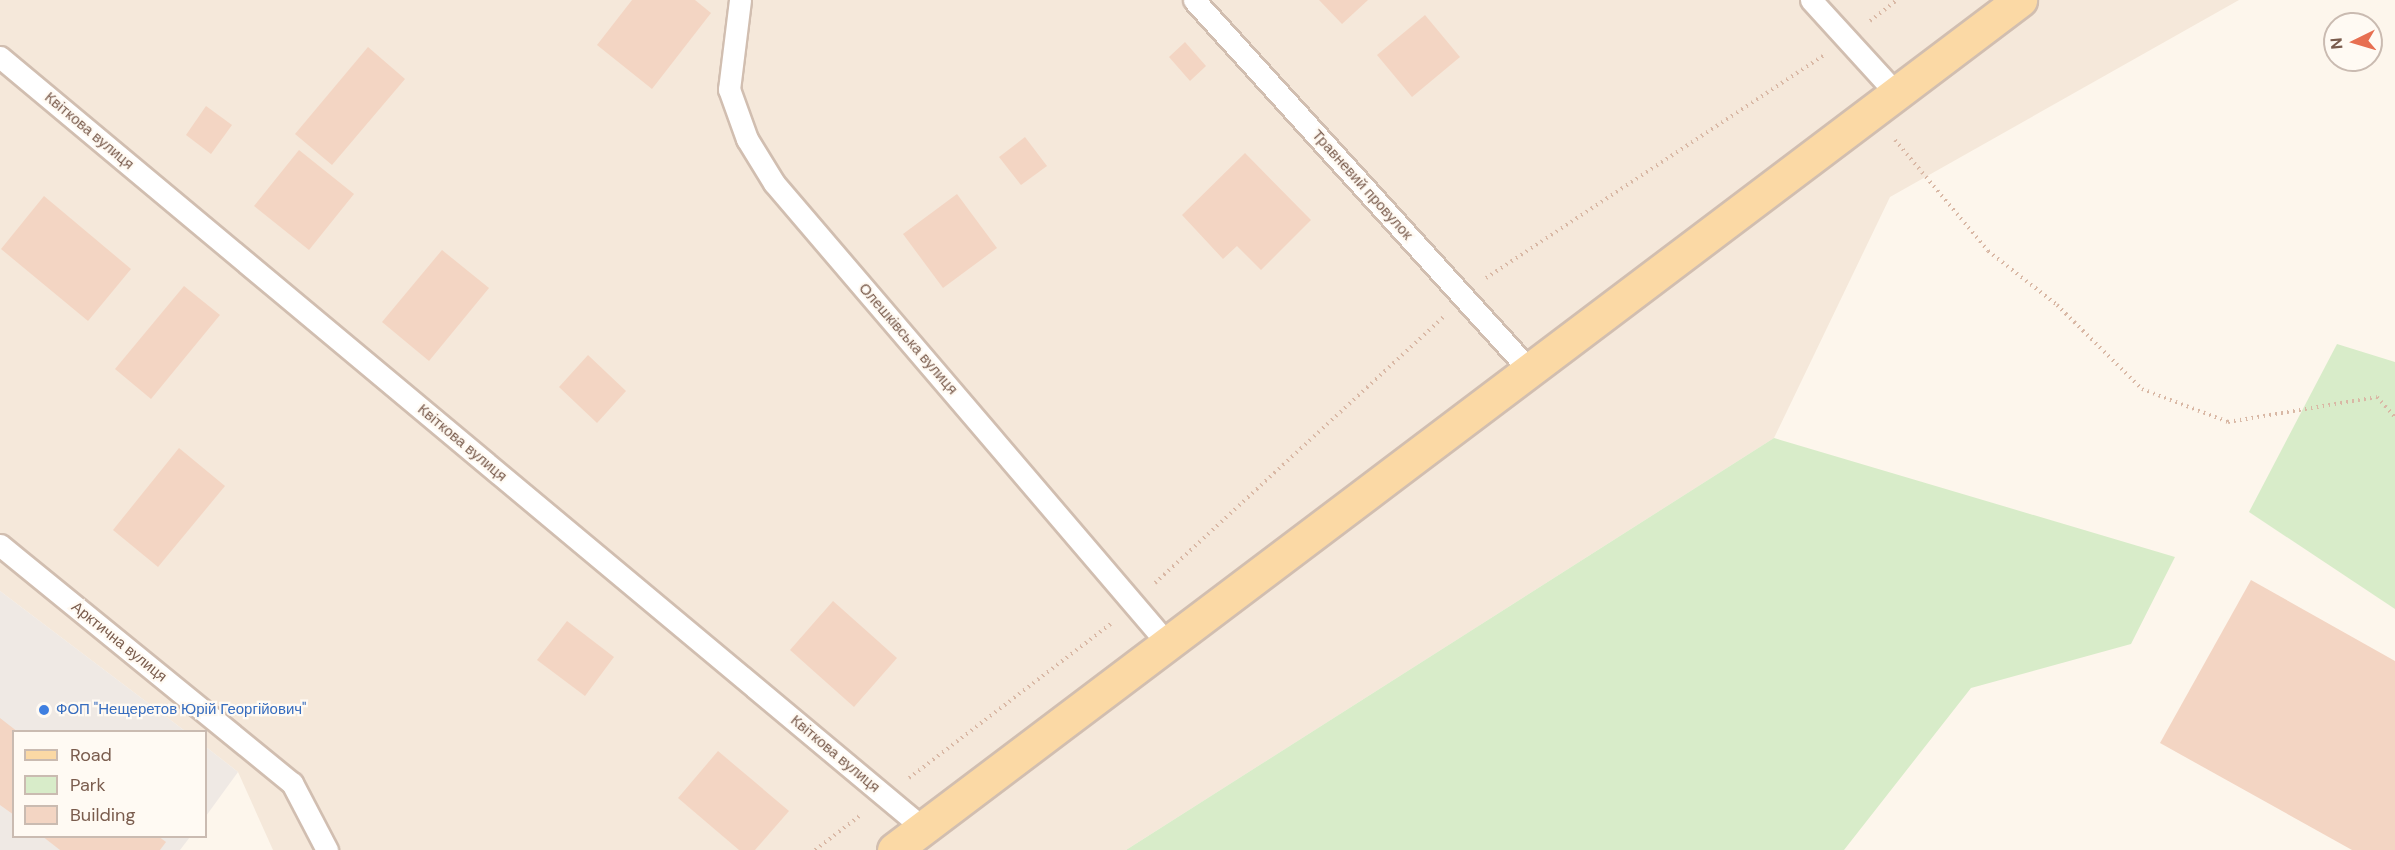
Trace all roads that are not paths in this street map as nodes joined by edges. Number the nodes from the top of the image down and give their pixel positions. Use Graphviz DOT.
graph roads {
  1 [pos="740,0"];
  2 [pos="1194,0"];
  3 [pos="1811,0"];
  4 [pos="2020,0"];
  5 [pos="0,57"];
  6 [pos="1884,103"];
  7 [pos="1530,370"];
  8 [pos="0,545"];
  9 [pos="1167,643"];
  10 [pos="923,828"];
  11 [pos="327,850"];
  12 [pos="894,850"];
  1 -- 9 [label="lane, Олешківська вулиця"];
  2 -- 7 [label="lane, Травневий провулок"];
  3 -- 6 [label="lane"];
  4 -- 6 [label="main road"];
  5 -- 10 [label="lane, Квіткова вулиця"];
  6 -- 7 [label="main road"];
  7 -- 9 [label="main road"];
  8 -- 11 [label="lane, Арктична вулиця"];
  9 -- 10 [label="main road"];
  10 -- 12 [label="main road"];
}
